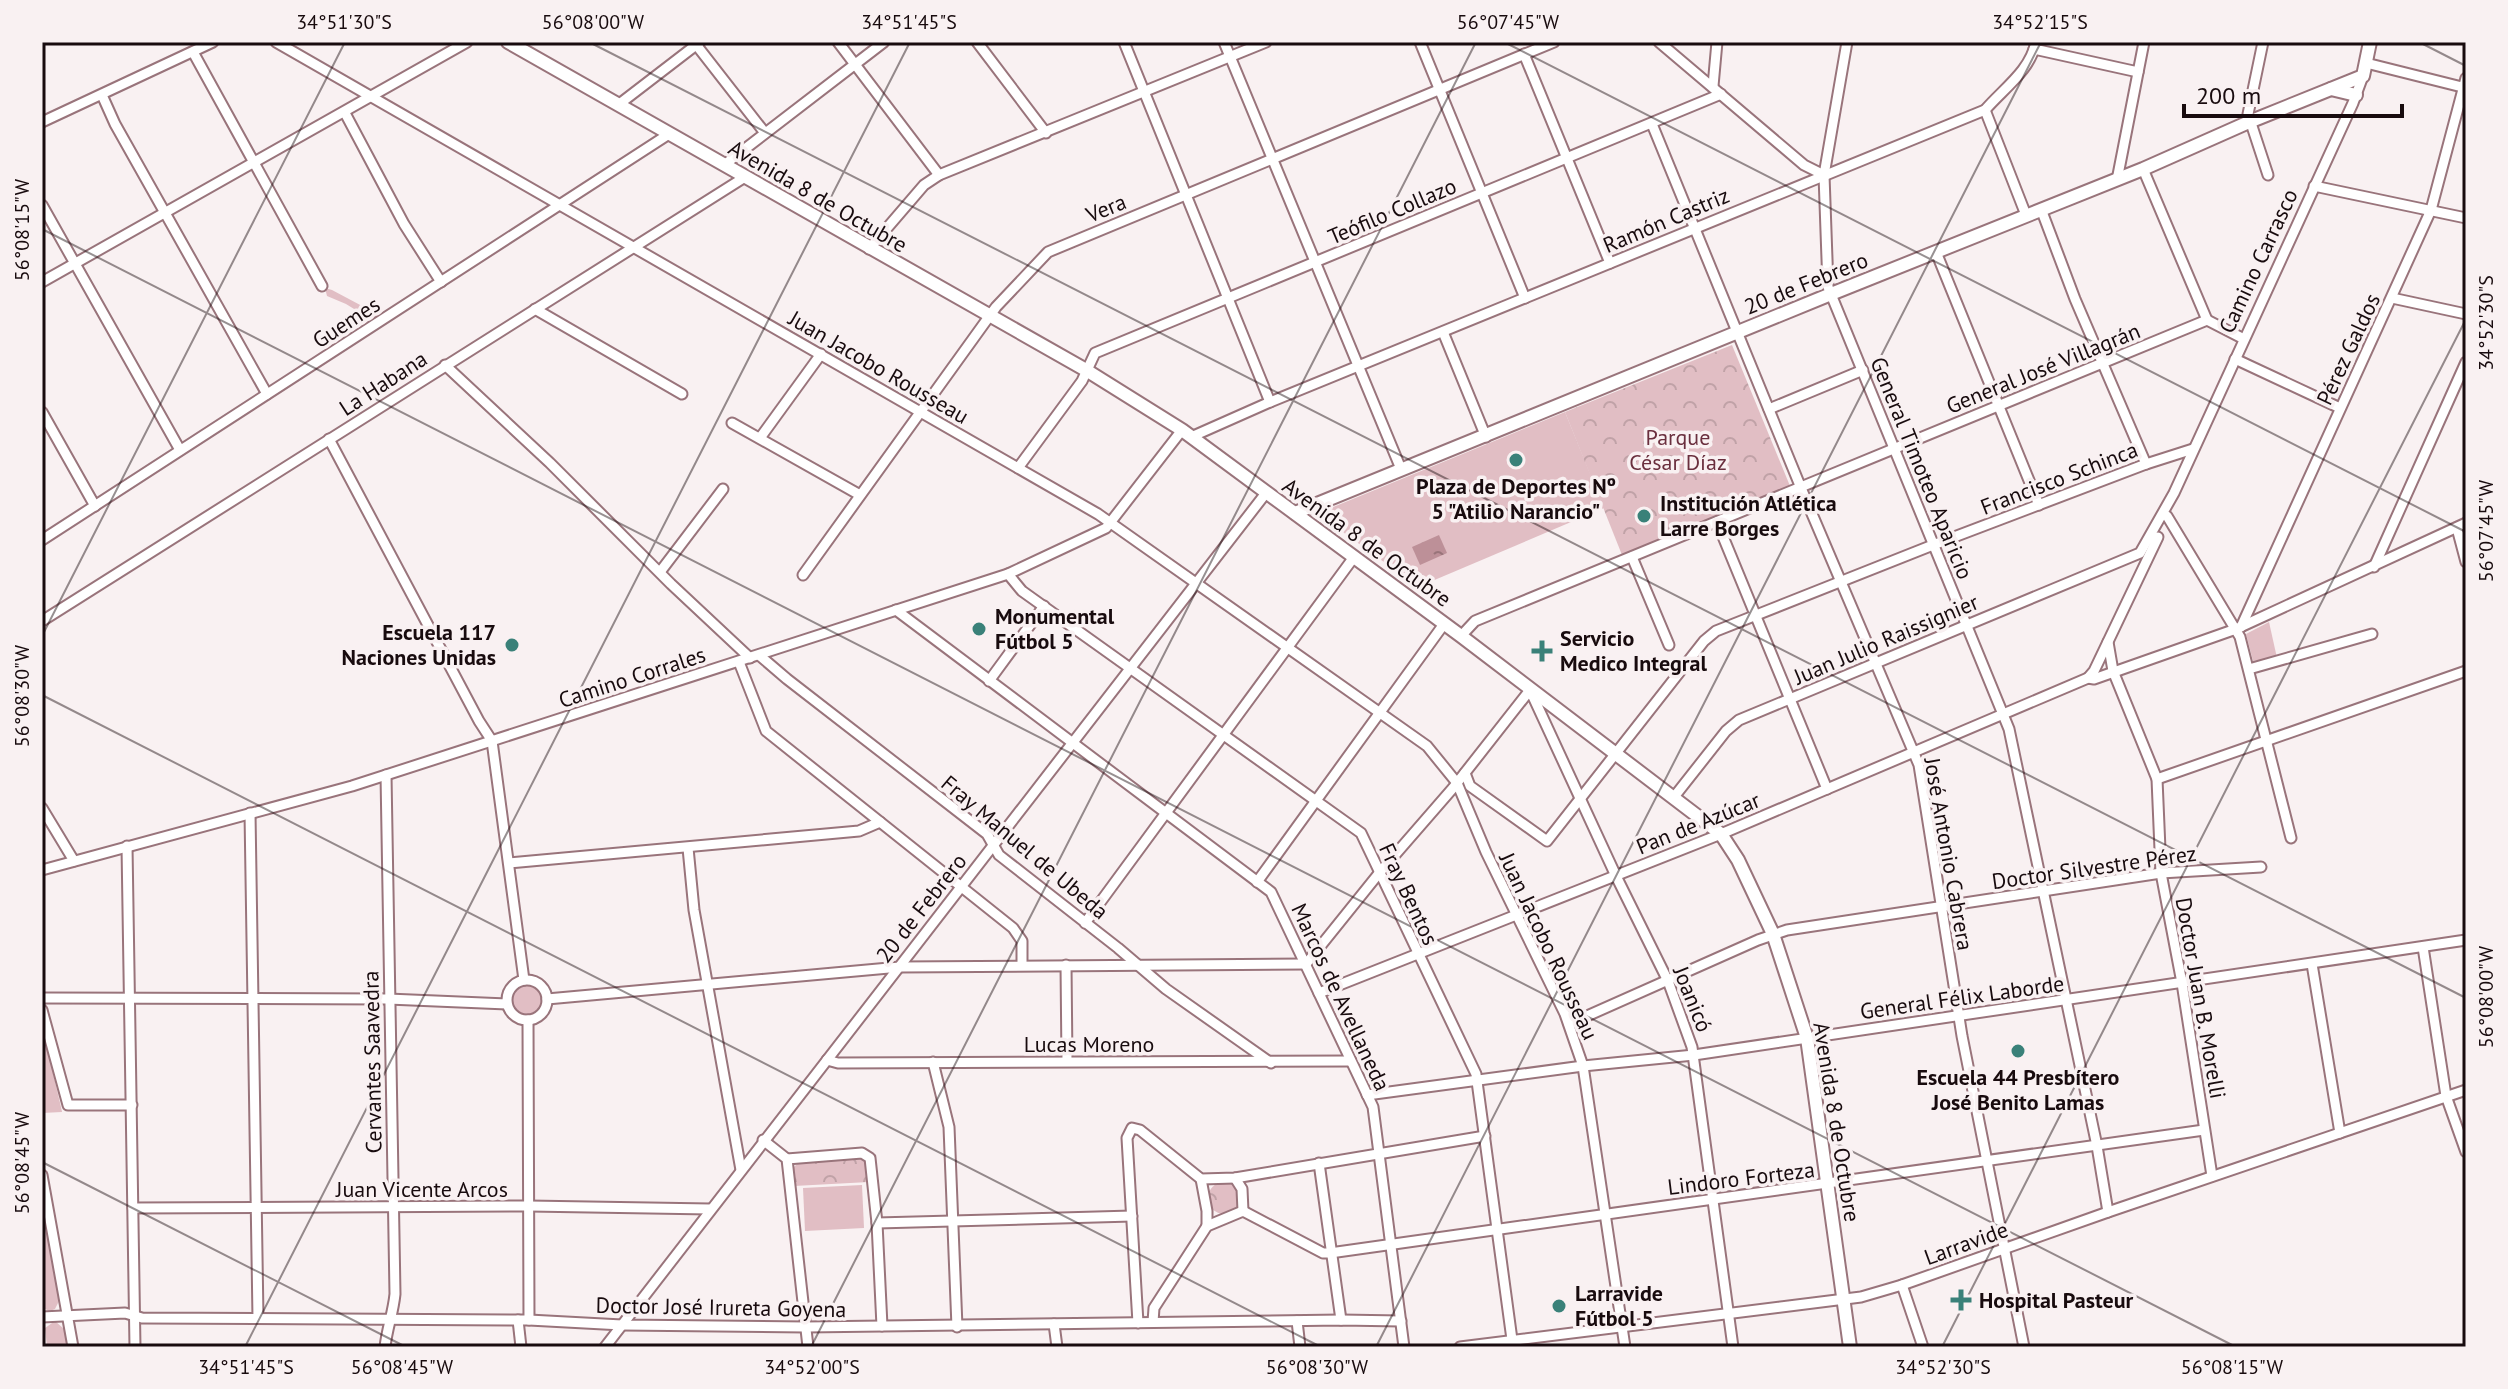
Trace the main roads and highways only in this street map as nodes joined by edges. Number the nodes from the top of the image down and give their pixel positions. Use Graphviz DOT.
graph roads {
  1 [pos="2370,42"];
  2 [pos="512,43"];
  3 [pos="2364,70"];
  4 [pos="2331,89"];
  5 [pos="2356,95"];
  6 [pos="1295,513"];
  7 [pos="1850,1347"];
  1 -- 3 [label="main road, Camino Carrasco"];
  2 -- 6 [label="main road, Avenida 8 de Octubre"];
  3 -- 4 [label="main road, 20 de Febrero"];
  4 -- 5 [label="main road"];
  4 -- 6 [label="main road, 20 de Febrero"];
  6 -- 7 [label="main road, Avenida 8 de Octubre"];
}
